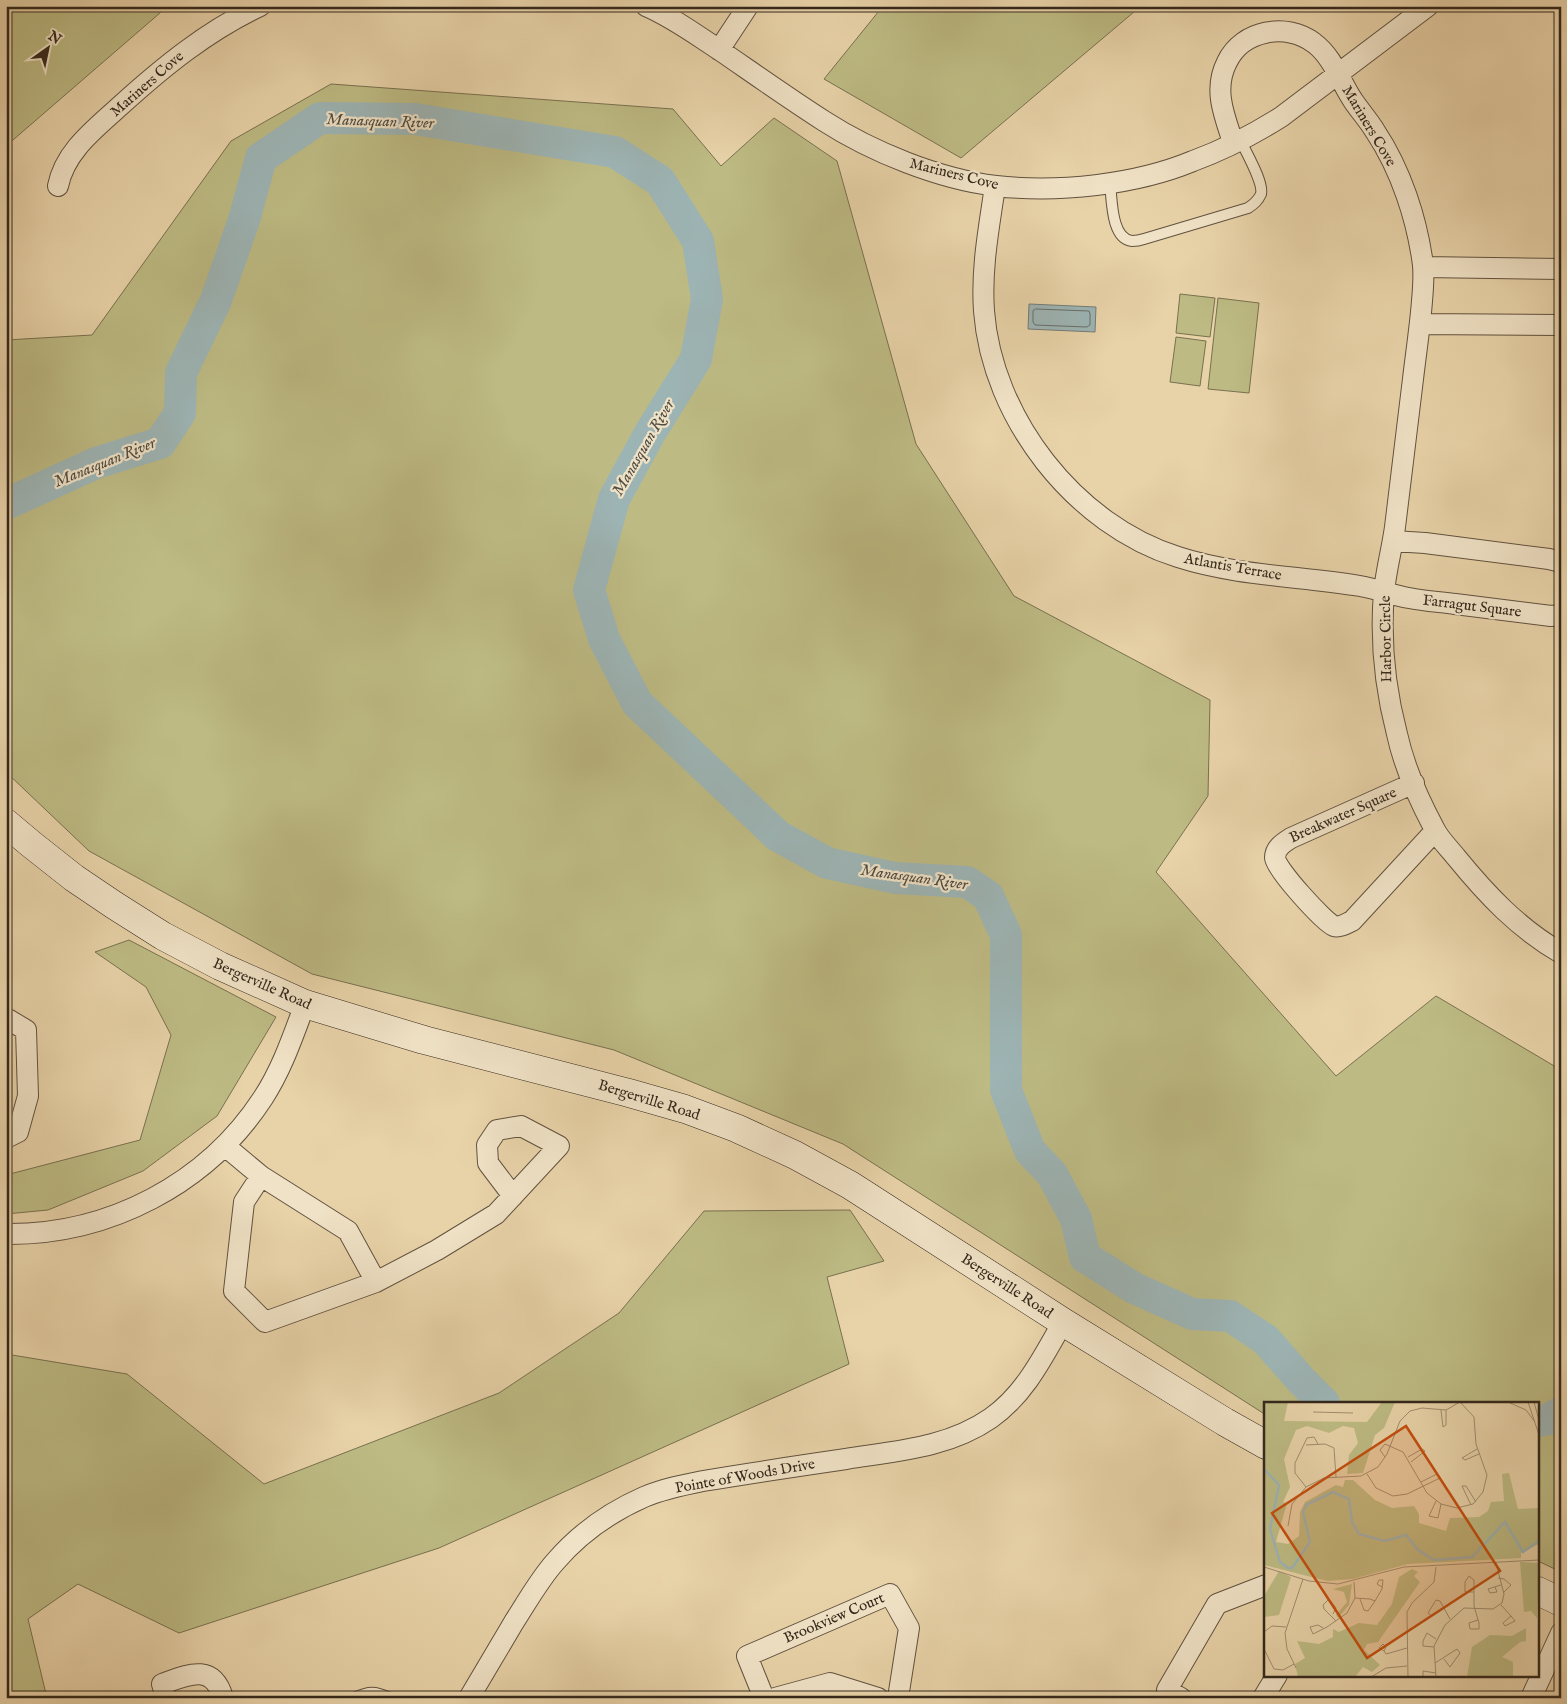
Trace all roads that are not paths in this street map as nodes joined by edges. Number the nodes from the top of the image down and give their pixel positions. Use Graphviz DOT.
graph roads {
  1 [pos="260,6"];
  2 [pos="646,6"];
  3 [pos="748,6"];
  4 [pos="1428,6"];
  5 [pos="718,50"];
  6 [pos="1338,74"];
  7 [pos="1236,141"];
  8 [pos="1110,183"];
  9 [pos="58,186"];
  10 [pos="996,186"];
  11 [pos="1423,267"];
  12 [pos="1561,269"];
  13 [pos="1420,324"];
  14 [pos="1561,325"];
  15 [pos="1393,541"];
  16 [pos="1561,562"];
  17 [pos="1384,591"];
  18 [pos="1561,615"];
  19 [pos="1414,783"];
  20 [pos="6,822"];
  21 [pos="1435,831"];
  22 [pos="1561,953"];
  23 [pos="305,1004"];
  24 [pos="6,1018"];
  25 [pos="6,1138"];
  26 [pos="225,1146"];
  27 [pos="260,1176"];
  28 [pos="513,1196"];
  29 [pos="6,1234"];
  30 [pos="376,1282"];
  31 [pos="1063,1322"];
  32 [pos="1264,1444"];
  33 [pos="1264,1586"];
  34 [pos="1540,1592"];
  35 [pos="1561,1602"];
  36 [pos="1561,1633"];
  37 [pos="1276,1676"];
  38 [pos="166,1698"];
  39 [pos="223,1698"];
  40 [pos="354,1698"];
  41 [pos="390,1698"];
  42 [pos="468,1698"];
  43 [pos="764,1698"];
  44 [pos="775,1698"];
  45 [pos="878,1698"];
  46 [pos="898,1698"];
  47 [pos="1181,1698"];
  48 [pos="1263,1698"];
  49 [pos="1530,1698"];
  1 -- 9 [label="street, Mariners Cove"];
  2 -- 5 [label="street, Mariners Cove"];
  3 -- 5 [label="street"];
  4 -- 6 [label="street, Mariners Cove"];
  5 -- 10 [label="street, Mariners Cove"];
  6 -- 7 [label="street, Mariners Cove"];
  6 -- 7 [label="street"];
  6 -- 11 [label="street, Mariners Cove"];
  7 -- 8 [label="street, Mariners Cove"];
  7 -- 8 [label="lane"];
  8 -- 10 [label="street, Mariners Cove"];
  10 -- 17 [label="street, Atlantis Terrace"];
  11 -- 12 [label="street"];
  11 -- 13 [label="street, Mariners Cove"];
  13 -- 14 [label="street"];
  13 -- 15 [label="street, Harbor Circle"];
  15 -- 16 [label="street"];
  15 -- 17 [label="street, Harbor Circle"];
  17 -- 18 [label="street, Farragut Square"];
  17 -- 19 [label="street, Harbor Circle"];
  19 -- 21 [label="street, Harbor Circle"];
  19 -- 21 [label="street, Breakwater Square"];
  20 -- 23 [label="street, Bergerville Road"];
  21 -- 22 [label="street, Harbor Circle"];
  23 -- 26 [label="street"];
  23 -- 31 [label="street, Bergerville Road"];
  24 -- 25 [label="street"];
  26 -- 27 [label="street"];
  26 -- 29 [label="street"];
  27 -- 30 [label="street"];
  27 -- 30 [label="street"];
  28 -- 30 [label="street"];
  31 -- 32 [label="street, Bergerville Road"];
  31 -- 42 [label="street, Pointe of Woods Drive"];
  33 -- 47 [label="street"];
  34 -- 35 [label="street"];
  36 -- 49 [label="street"];
  37 -- 48 [label="street"];
  38 -- 39 [label="street"];
  40 -- 41 [label="lane"];
  43 -- 46 [label="street, Brookview Court"];
  44 -- 45 [label="street"];
}
